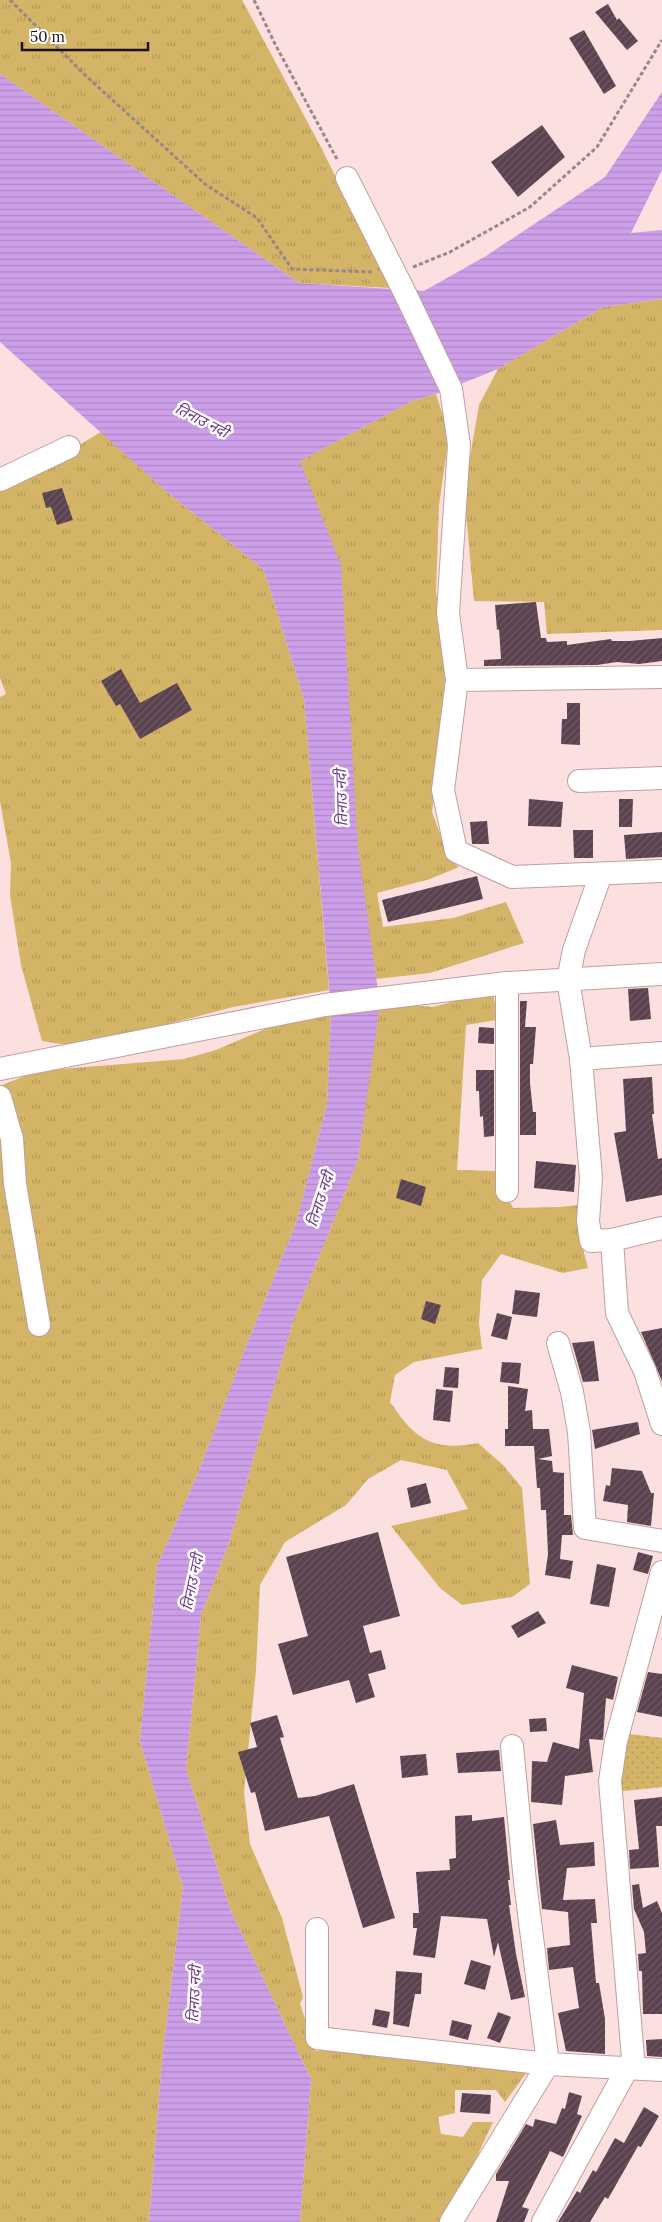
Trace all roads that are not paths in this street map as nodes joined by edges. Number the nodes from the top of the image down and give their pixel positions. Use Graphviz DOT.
graph roads {
  1 [pos="347,178"];
  2 [pos="69,447"];
  3 [pos="0,480"];
  4 [pos="662,677"];
  5 [pos="457,680"];
  6 [pos="662,778"];
  7 [pos="579,781"];
  8 [pos="662,872"];
  9 [pos="602,874"];
  10 [pos="662,974"];
  11 [pos="568,980"];
  12 [pos="507,983"];
  13 [pos="662,1052"];
  14 [pos="581,1059"];
  15 [pos="0,1070"];
  16 [pos="0,1097"];
  17 [pos="507,1191"];
  18 [pos="662,1228"];
  19 [pos="612,1240"];
  20 [pos="39,1325"];
  21 [pos="558,1343"];
  22 [pos="662,1424"];
  23 [pos="662,1542"];
  24 [pos="662,1572"];
  25 [pos="512,1746"];
  26 [pos="317,1929"];
  27 [pos="548,2064"];
  28 [pos="628,2068"];
  29 [pos="662,2070"];
  30 [pos="451,2222"];
  31 [pos="543,2222"];
  1 -- 5 [label="street"];
  2 -- 3 [label="street"];
  4 -- 5 [label="street"];
  5 -- 9 [label="street"];
  6 -- 7 [label="street"];
  8 -- 9 [label="street"];
  9 -- 11 [label="street"];
  10 -- 11 [label="street"];
  11 -- 12 [label="street"];
  11 -- 14 [label="street"];
  12 -- 15 [label="street"];
  12 -- 17 [label="street"];
  13 -- 14 [label="street"];
  14 -- 19 [label="street"];
  16 -- 20 [label="street"];
  18 -- 19 [label="street"];
  19 -- 22 [label="street"];
  21 -- 23 [label="street"];
  24 -- 28 [label="street"];
  25 -- 27 [label="street"];
  26 -- 27 [label="street"];
  27 -- 28 [label="street"];
  27 -- 30 [label="street"];
  28 -- 29 [label="street"];
  28 -- 31 [label="street"];
}
